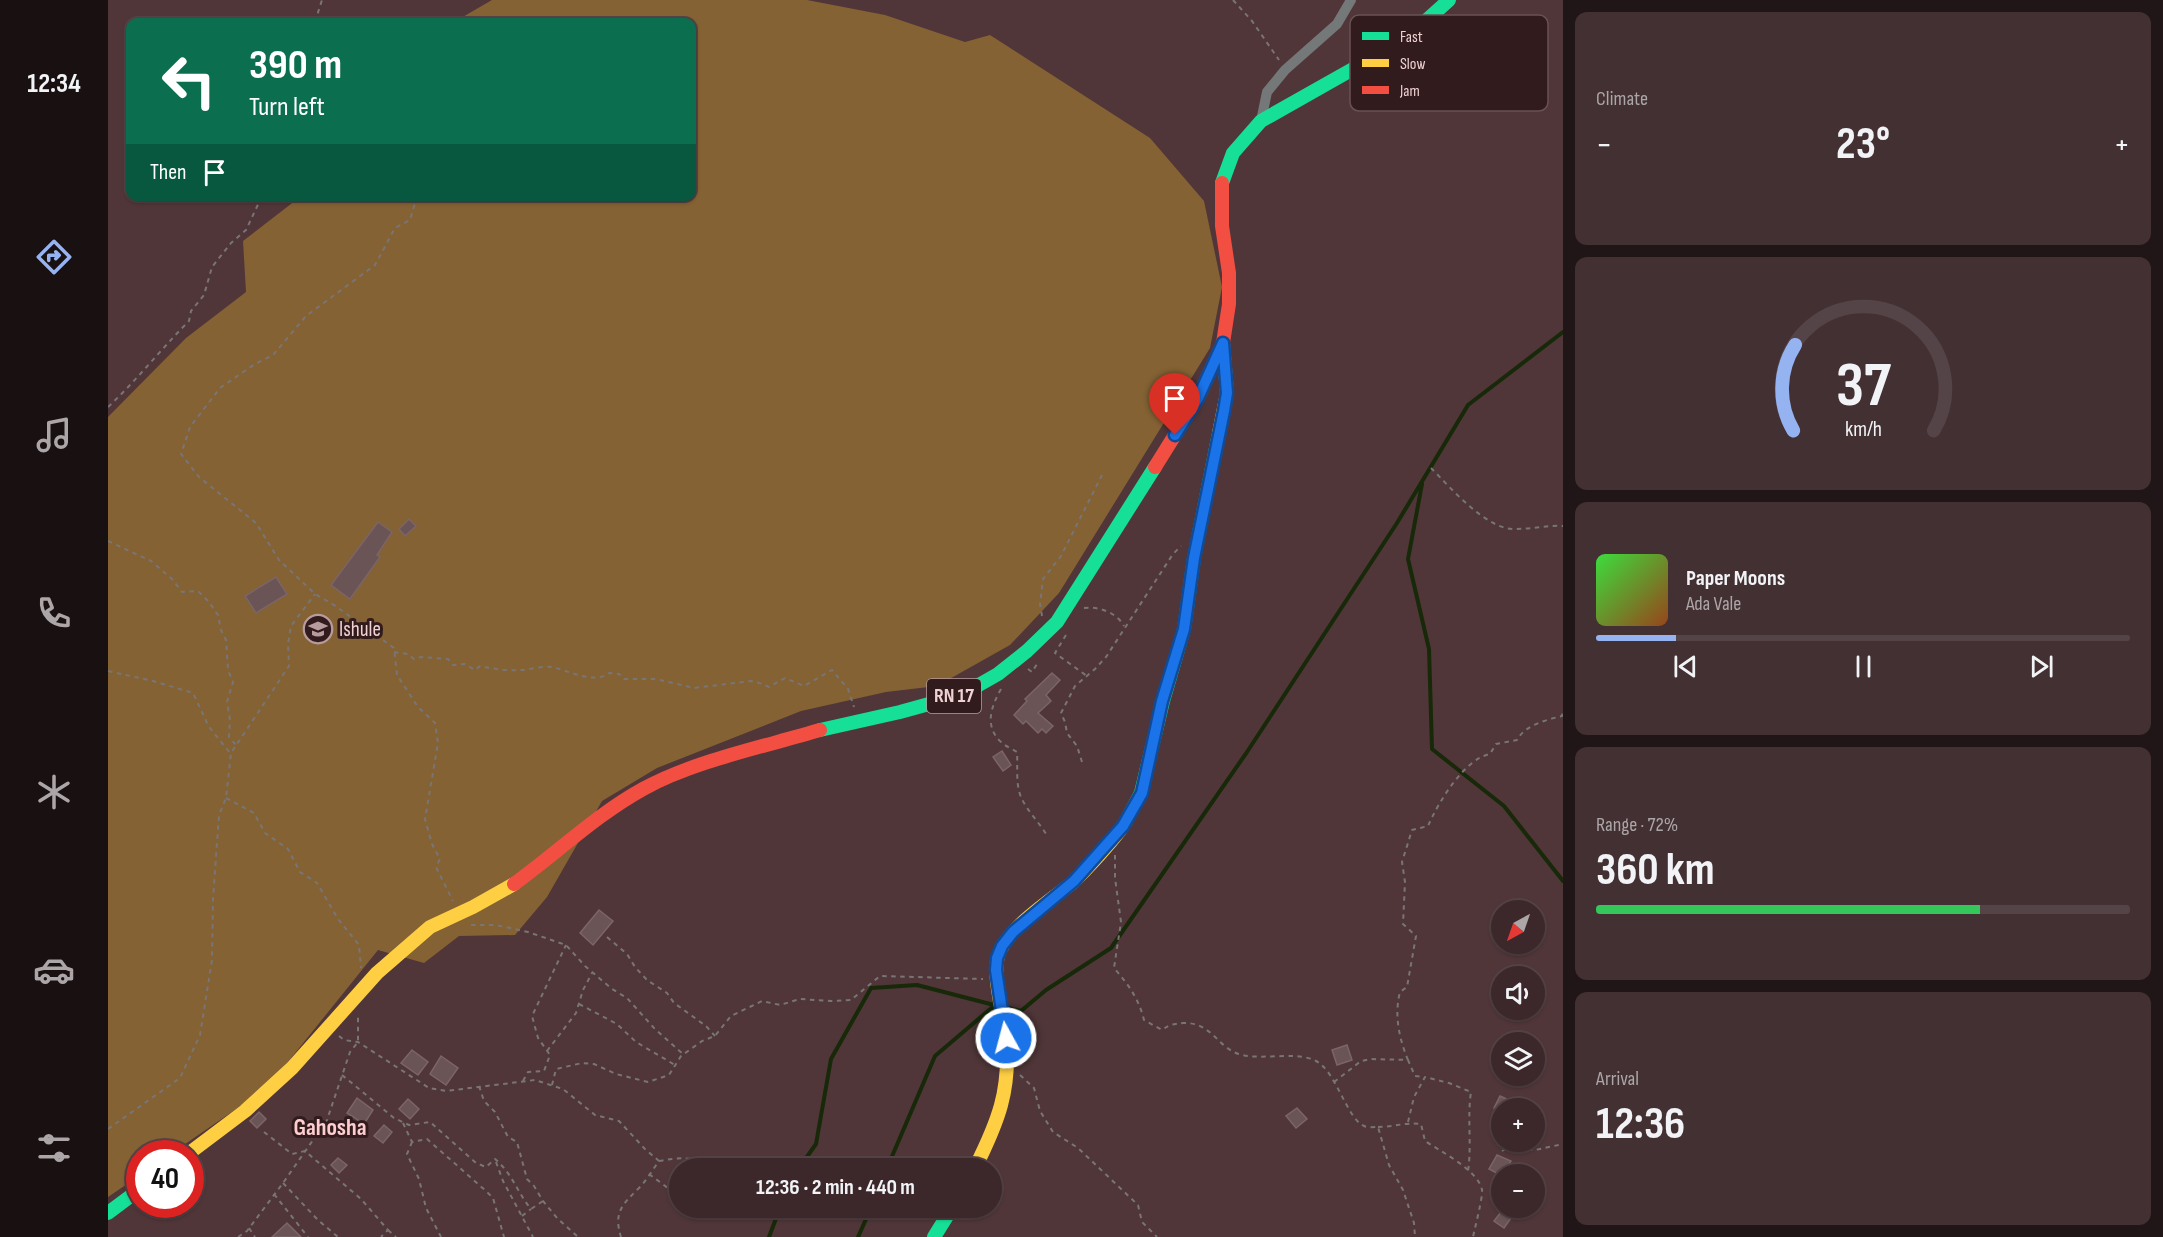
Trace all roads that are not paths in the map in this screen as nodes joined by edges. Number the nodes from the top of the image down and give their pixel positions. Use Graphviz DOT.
graph roads {
  1 [pos="1351,0"];
  2 [pos="1449,0"];
  3 [pos="1433,15"];
  4 [pos="1350,71"];
  5 [pos="1261,121"];
  6 [pos="1223,343"];
  7 [pos="204,1142"];
  8 [pos="980,1158"];
  9 [pos="126,1200"];
  10 [pos="108,1213"];
  11 [pos="946,1218"];
  12 [pos="934,1237"];
  1 -- 5 [label="street"];
  2 -- 3 [label="main road, RN 17"];
  4 -- 5 [label="main road, RN 17"];
  5 -- 6 [label="main road, RN 17"];
  6 -- 7 [label="main road, RN 17"];
  6 -- 8 [label="main road"];
  9 -- 10 [label="main road"];
  11 -- 12 [label="main road"];
}
